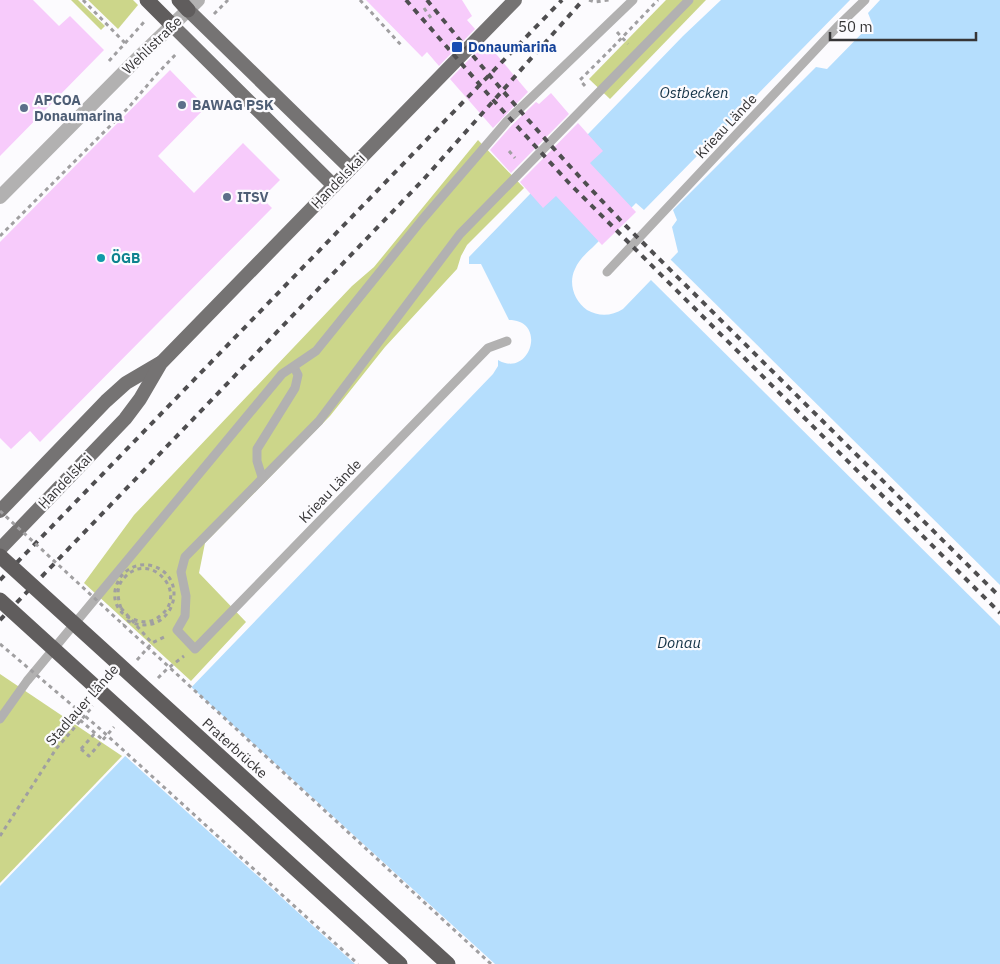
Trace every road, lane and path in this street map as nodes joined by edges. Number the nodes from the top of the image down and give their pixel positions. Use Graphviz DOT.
graph roads {
  1 [pos="83,0"];
  2 [pos="148,0"];
  3 [pos="228,0"];
  4 [pos="360,0"];
  5 [pos="515,0"];
  6 [pos="589,0"];
  7 [pos="609,0"];
  8 [pos="633,0"];
  9 [pos="658,0"];
  10 [pos="690,0"];
  11 [pos="865,0"];
  12 [pos="188,3"];
  13 [pos="217,4"];
  14 [pos="221,7"];
  15 [pos="424,8"];
  16 [pos="214,15"];
  17 [pos="431,18"];
  18 [pos="147,19"];
  19 [pos="172,25"];
  20 [pos="615,31"];
  21 [pos="401,45"];
  22 [pos="637,53"];
  23 [pos="167,64"];
  24 [pos="580,80"];
  25 [pos="350,168"];
  26 [pos="334,186"];
  27 [pos="0,197"];
  28 [pos="0,236"];
  29 [pos="607,272"];
  30 [pos="507,341"];
  31 [pos="161,363"];
  32 [pos="294,367"];
  33 [pos="262,477"];
  34 [pos="0,511"];
  35 [pos="0,549"];
  36 [pos="0,556"];
  37 [pos="0,600"];
  38 [pos="123,625"];
  39 [pos="0,644"];
  40 [pos="133,664"];
  41 [pos="100,699"];
  42 [pos="0,719"];
  43 [pos="80,720"];
  44 [pos="100,728"];
  45 [pos="95,733"];
  46 [pos="81,749"];
  47 [pos="0,836"];
  48 [pos="358,964"];
  49 [pos="400,964"];
  50 [pos="448,964"];
  51 [pos="491,964"];
  1 -- 18 [label="path"];
  2 -- 19 [label="highway"];
  3 -- 14 [label="path"];
  4 -- 21 [label="path"];
  5 -- 25 [label="main road, Handelskai"];
  6 -- 7 [label="path"];
  8 -- 32 [label="lane"];
  9 -- 24 [label="path, bridge"];
  10 -- 22 [label="lane"];
  11 -- 29 [label="lane, Krieau Lände"];
  12 -- 19 [label="street, Wehlistraße"];
  12 -- 25 [label="main road"];
  13 -- 14 [label="path"];
  14 -- 16 [label="path"];
  15 -- 17 [label="path"];
  19 -- 26 [label="main road"];
  19 -- 27 [label="street, Wehlistraße"];
  20 -- 22 [label="path"];
  22 -- 33 [label="lane"];
  23 -- 28 [label="path"];
  25 -- 26 [label="main road, Handelskai"];
  26 -- 31 [label="main road, Handelskai"];
  30 -- 33 [label="lane, Krieau Lände"];
  31 -- 34 [label="main road, Handelskai"];
  31 -- 35 [label="main road, Handelskai"];
  32 -- 33 [label="lane"];
  32 -- 42 [label="lane"];
  34 -- 38 [label="path, bridge"];
  36 -- 50 [label="highway, Praterbrücke, bridge"];
  37 -- 49 [label="highway, bridge"];
  38 -- 40 [label="path, Stadlauer Lände, bridge"];
  38 -- 51 [label="path, bridge"];
  39 -- 44 [label="path, bridge"];
  41 -- 43 [label="path, Stadlauer Lände"];
  43 -- 45 [label="path"];
  43 -- 47 [label="path, Stadlauer Lände"];
  44 -- 46 [label="path"];
  44 -- 48 [label="path, bridge"];
  45 -- 46 [label="path"];
  45 -- 46 [label="path"];
}
